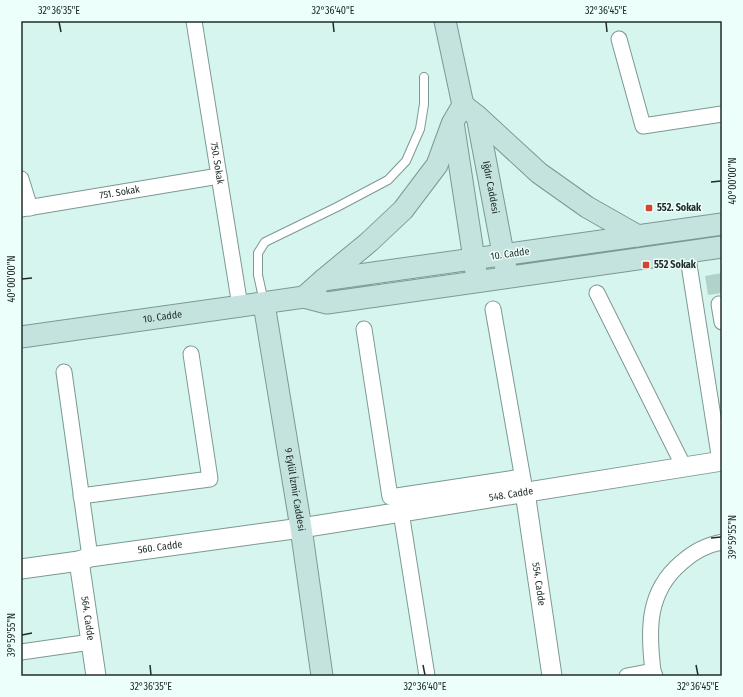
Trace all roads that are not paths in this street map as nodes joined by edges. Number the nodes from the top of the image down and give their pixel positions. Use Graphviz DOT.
graph roads {
  1 [pos="194,21"];
  2 [pos="445,21"];
  3 [pos="619,39"];
  4 [pos="424,77"];
  5 [pos="464,114"];
  6 [pos="722,114"];
  7 [pos="219,176"];
  8 [pos="21,179"];
  9 [pos="25,208"];
  10 [pos="722,224"];
  11 [pos="638,236"];
  12 [pos="722,247"];
  13 [pos="687,252"];
  14 [pos="504,255"];
  15 [pos="474,259"];
  16 [pos="508,277"];
  17 [pos="324,280"];
  18 [pos="478,281"];
  19 [pos="597,293"];
  20 [pos="304,297"];
  21 [pos="264,304"];
  22 [pos="720,304"];
  23 [pos="240,306"];
  24 [pos="493,309"];
  25 [pos="722,322"];
  26 [pos="364,329"];
  27 [pos="21,337"];
  28 [pos="191,354"];
  29 [pos="64,372"];
  30 [pos="721,461"];
  31 [pos="684,467"];
  32 [pos="523,484"];
  33 [pos="81,496"];
  34 [pos="401,512"];
  35 [pos="301,528"];
  36 [pos="722,542"];
  37 [pos="84,559"];
  38 [pos="21,569"];
  39 [pos="91,642"];
  40 [pos="21,652"];
  41 [pos="654,674"];
  42 [pos="96,676"];
  43 [pos="322,676"];
  44 [pos="427,676"];
  45 [pos="552,676"];
  46 [pos="627,676"];
  1 -- 7 [label="street, 750. Sokak"];
  2 -- 5 [label="main road, Iğdır Caddesi"];
  3 -- 6 [label="street"];
  4 -- 21 [label="lane"];
  5 -- 11 [label="main road"];
  5 -- 14 [label="main road, Iğdır Caddesi"];
  5 -- 15 [label="main road, Iğdır Caddesi"];
  5 -- 17 [label="main road"];
  7 -- 9 [label="street, 751. Sokak"];
  7 -- 23 [label="street, 750. Sokak"];
  8 -- 9 [label="street"];
  10 -- 11 [label="main road, 10. Cadde"];
  11 -- 14 [label="main road, 10. Cadde"];
  12 -- 13 [label="main road, 10. Cadde"];
  13 -- 16 [label="main road, 10. Cadde"];
  13 -- 30 [label="street"];
  14 -- 15 [label="main road, 10. Cadde"];
  14 -- 16 [label="main road, Iğdır Caddesi"];
  15 -- 17 [label="main road, 10. Cadde"];
  15 -- 18 [label="main road, Iğdır Caddesi"];
  16 -- 18 [label="main road, 10. Cadde"];
  17 -- 20 [label="main road"];
  18 -- 20 [label="main road, 10. Cadde"];
  19 -- 31 [label="street"];
  20 -- 21 [label="main road, 10. Cadde"];
  21 -- 23 [label="main road, 10. Cadde"];
  21 -- 35 [label="main road, 9 Eylül İzmir Caddesi"];
  22 -- 25 [label="street"];
  23 -- 27 [label="main road, 10. Cadde"];
  24 -- 32 [label="street"];
  26 -- 32 [label="street"];
  28 -- 33 [label="street"];
  29 -- 33 [label="street"];
  30 -- 31 [label="street, 548. Cadde"];
  31 -- 32 [label="street, 548. Cadde"];
  32 -- 34 [label="street, 548. Cadde"];
  32 -- 45 [label="street, 554. Cadde"];
  33 -- 37 [label="street"];
  34 -- 35 [label="street, 548. Cadde"];
  34 -- 44 [label="street"];
  35 -- 37 [label="street, 560. Cadde"];
  35 -- 43 [label="main road, 9 Eylül İzmir Caddesi"];
  36 -- 41 [label="street"];
  37 -- 38 [label="street, 560. Cadde"];
  37 -- 39 [label="street, 564. Cadde"];
  39 -- 40 [label="street"];
  39 -- 42 [label="street, 564. Cadde"];
  41 -- 46 [label="street"];
}
